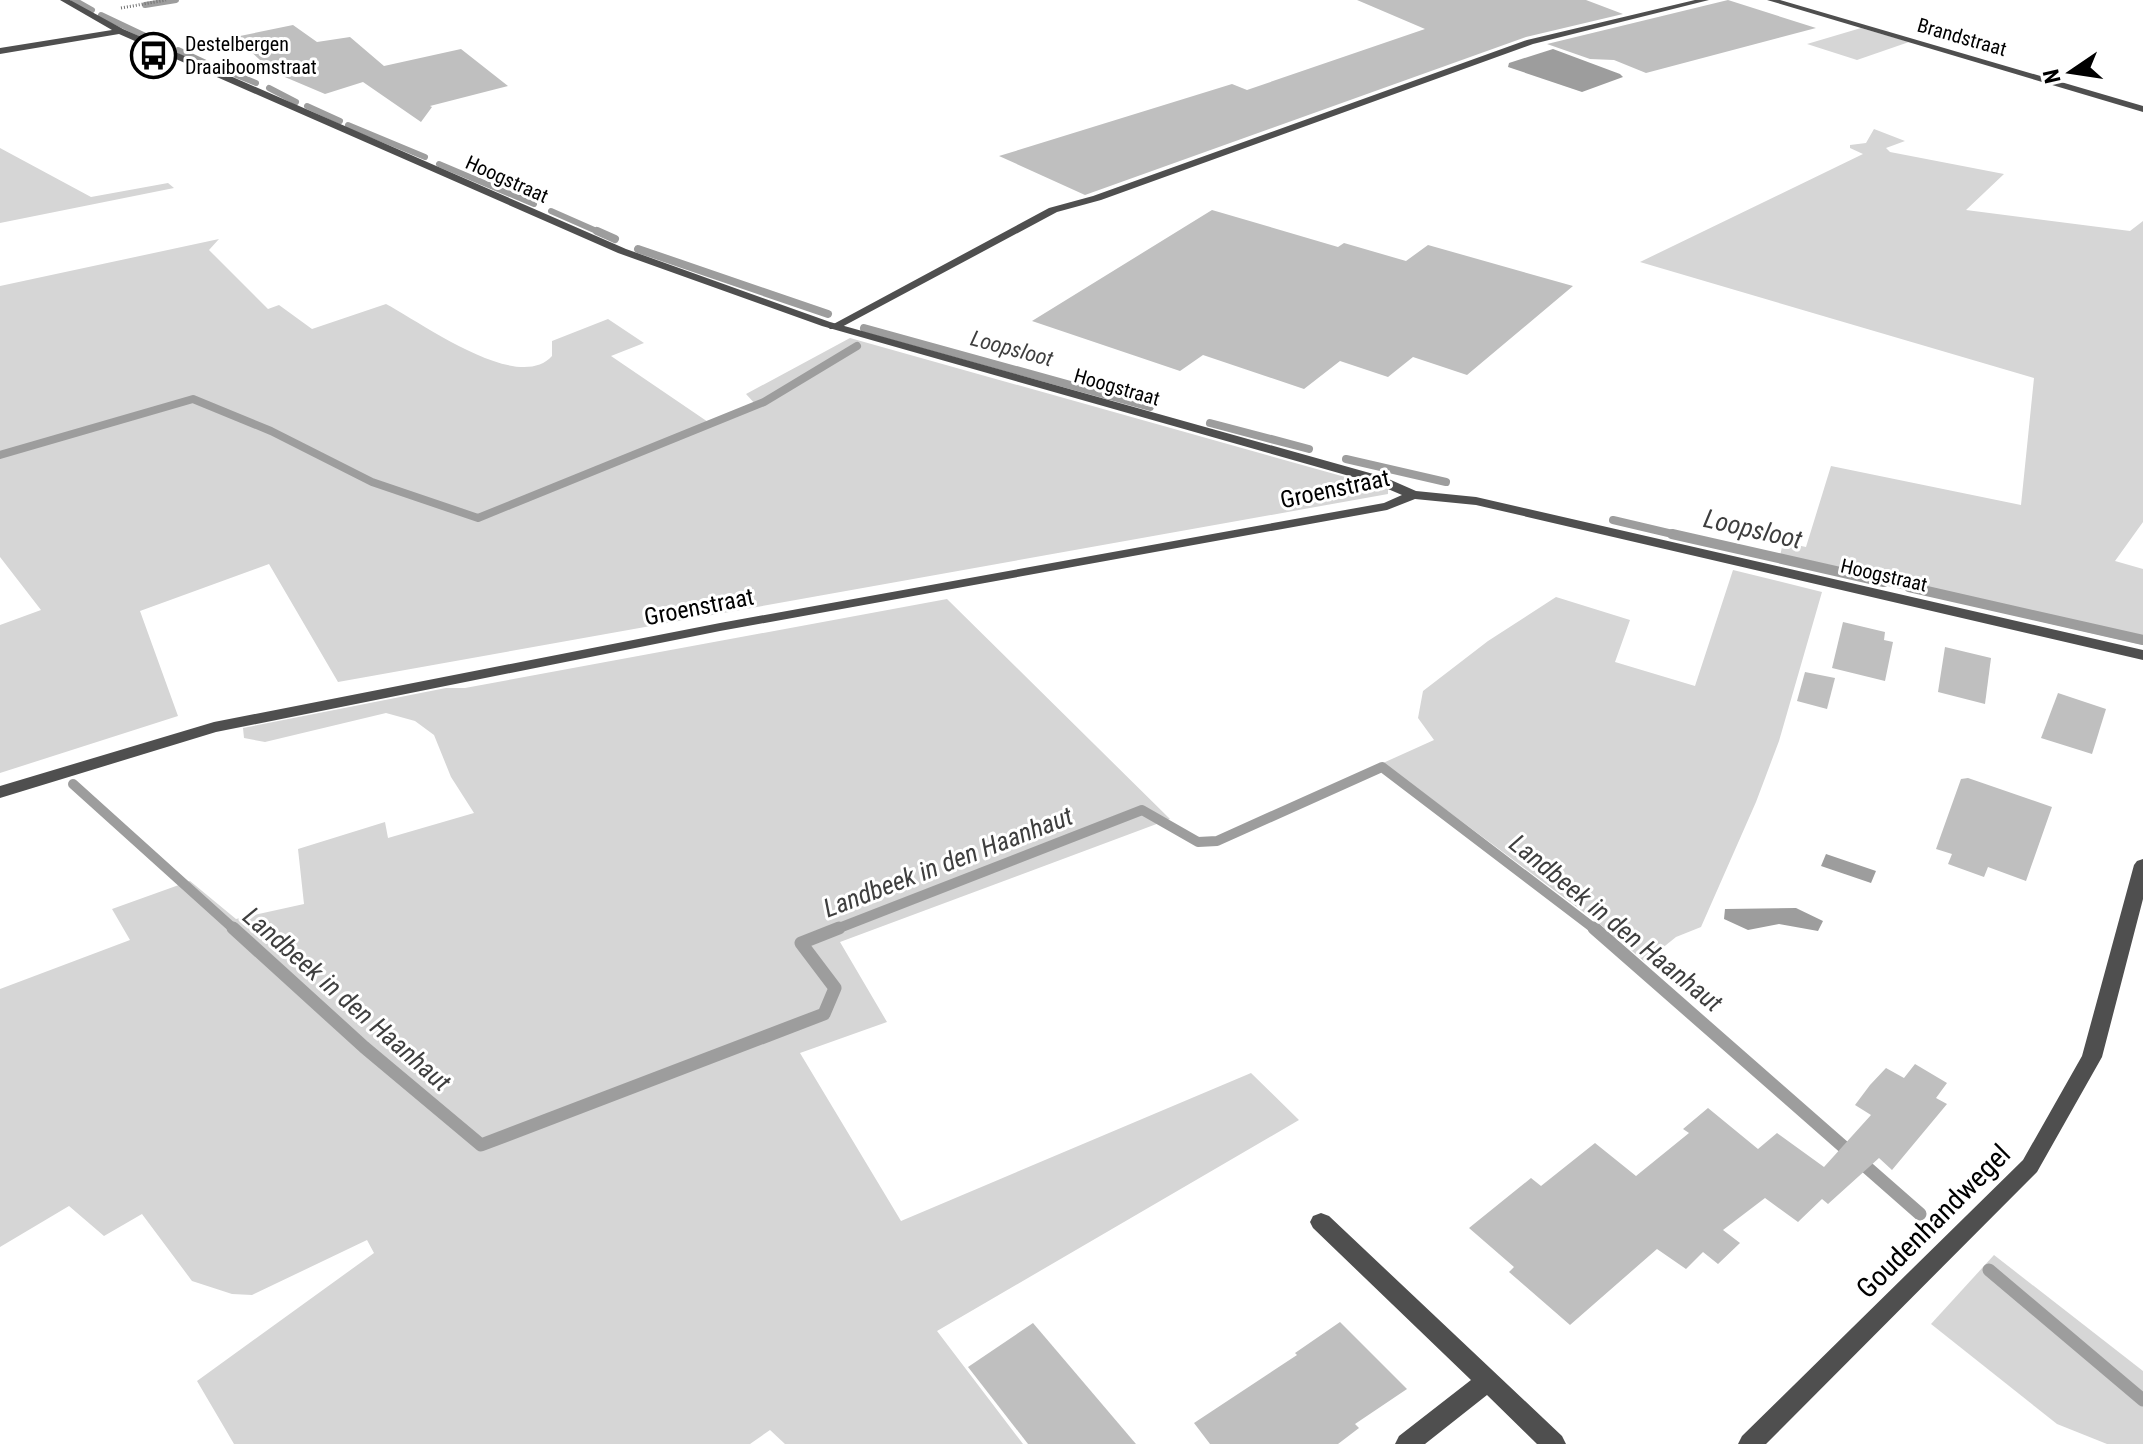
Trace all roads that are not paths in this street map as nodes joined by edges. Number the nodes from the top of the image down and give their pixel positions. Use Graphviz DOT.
graph roads {
  1 [pos="64,0"];
  2 [pos="1705,0"];
  3 [pos="1771,0"];
  4 [pos="120,31"];
  5 [pos="0,51"];
  6 [pos="2143,109"];
  7 [pos="834,327"];
  8 [pos="1413,495"];
  9 [pos="2143,655"];
  10 [pos="0,792"];
  11 [pos="2143,865"];
  12 [pos="1321,1222"];
  13 [pos="1487,1381"];
  14 [pos="1407,1444"];
  15 [pos="1554,1444"];
  16 [pos="1750,1444"];
  1 -- 4 [label="street, Hoogstraat"];
  2 -- 7 [label="street"];
  3 -- 6 [label="street, Brandstraat"];
  4 -- 5 [label="street"];
  4 -- 7 [label="street, Hoogstraat"];
  7 -- 8 [label="street, Hoogstraat"];
  8 -- 9 [label="street, Hoogstraat"];
  8 -- 10 [label="street, Groenstraat"];
  11 -- 16 [label="street, Goudenhandwegel"];
  12 -- 13 [label="street"];
  13 -- 14 [label="street"];
  13 -- 15 [label="street"];
}
